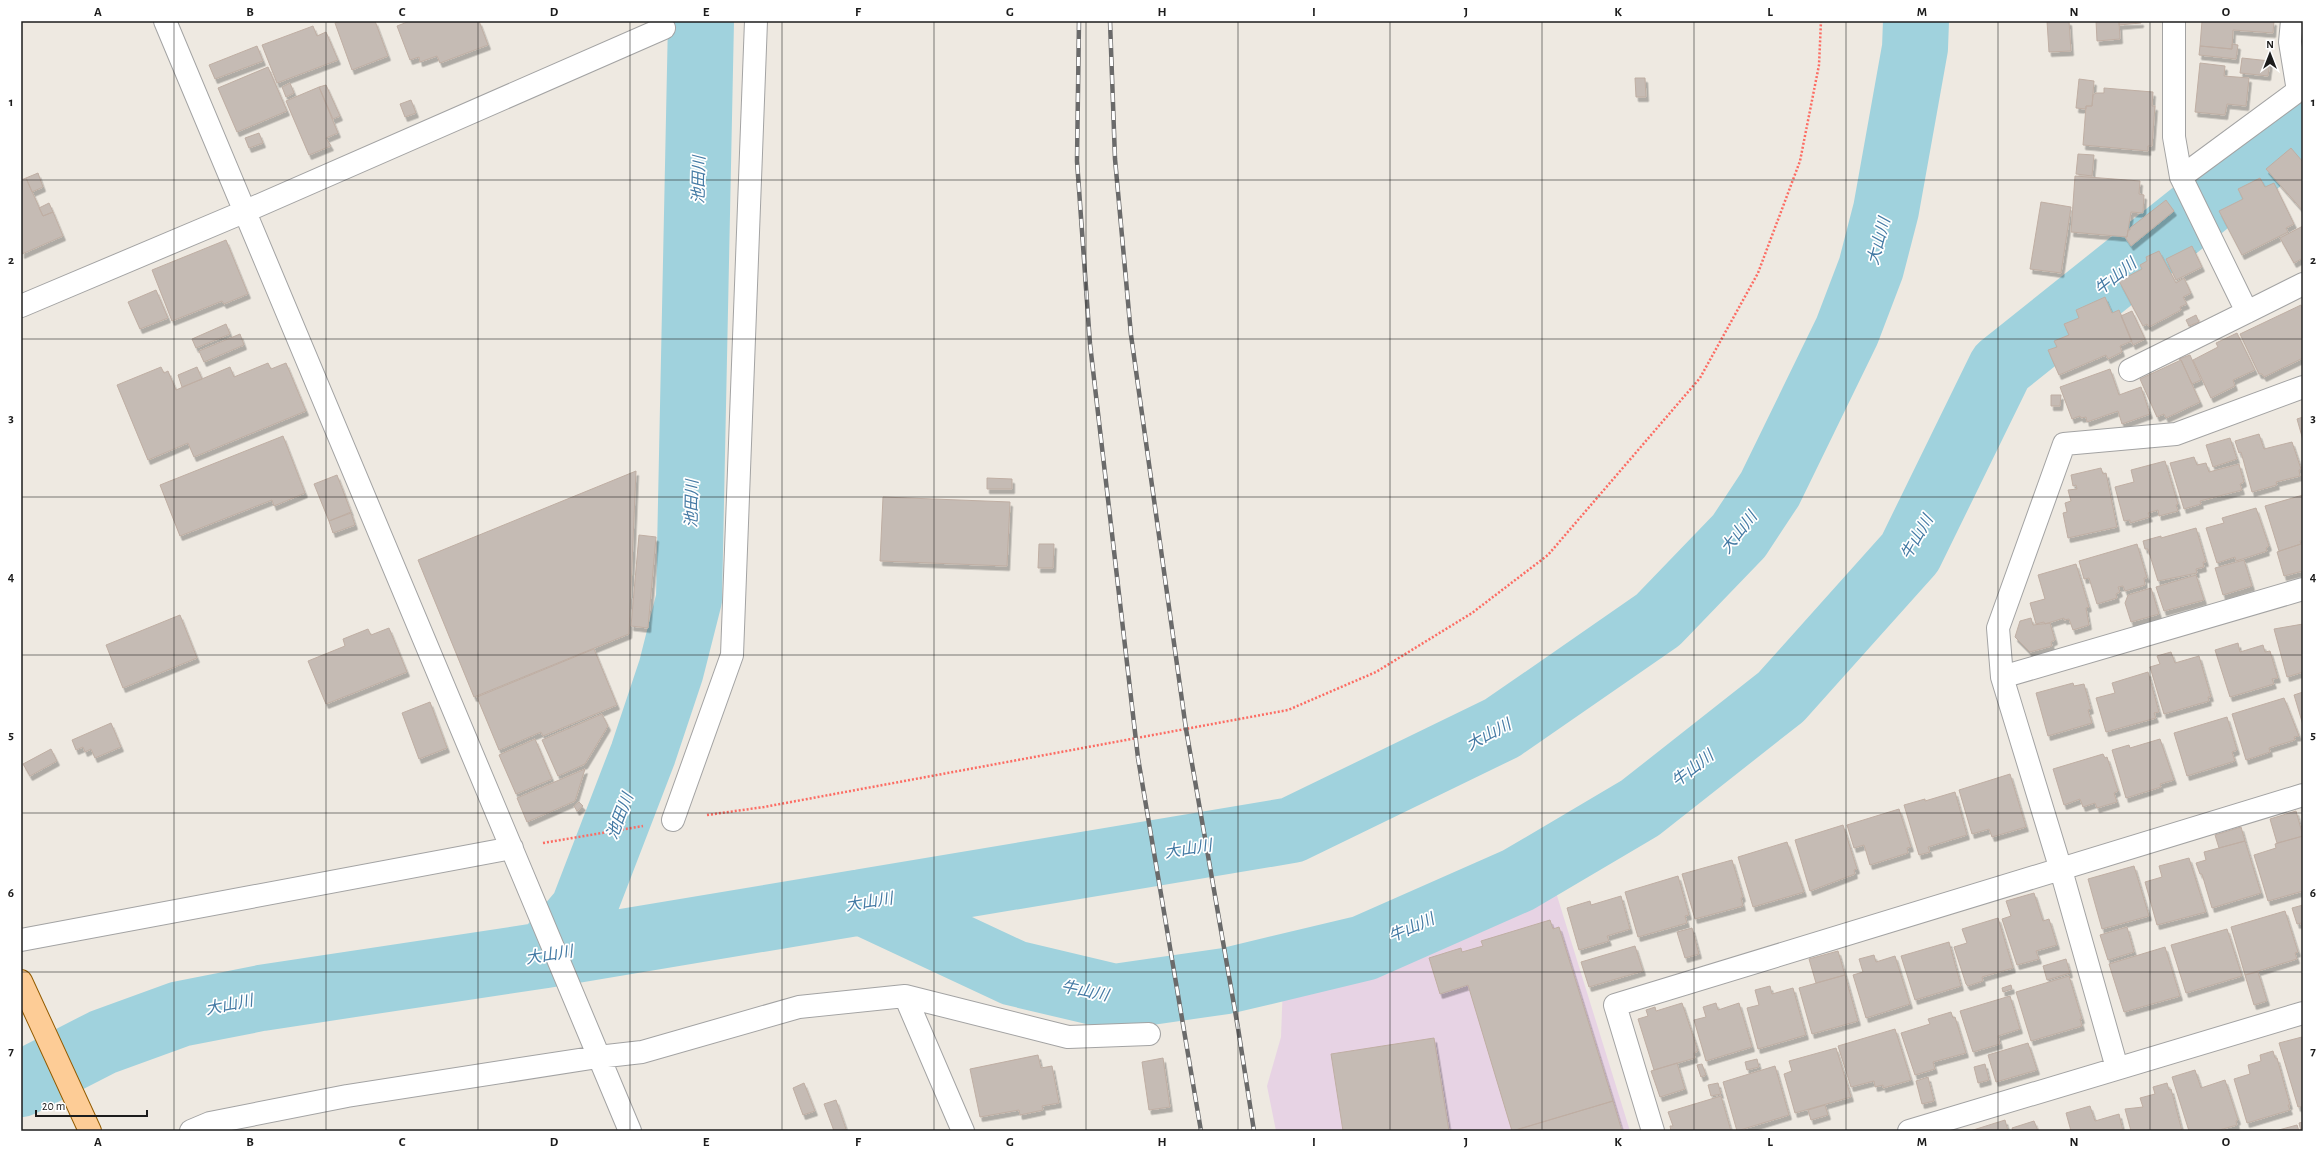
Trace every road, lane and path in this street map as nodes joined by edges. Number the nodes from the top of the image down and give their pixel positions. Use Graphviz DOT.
graph roads {
  1 [pos="165,21"];
  2 [pos="756,21"];
  3 [pos="1821,21"];
  4 [pos="2174,21"];
  5 [pos="2292,21"];
  6 [pos="664,28"];
  7 [pos="2300,89"];
  8 [pos="2182,179"];
  9 [pos="246,211"];
  10 [pos="2303,284"];
  11 [pos="21,306"];
  12 [pos="2247,312"];
  13 [pos="2130,370"];
  14 [pos="2303,387"];
  15 [pos="2303,589"];
  16 [pos="2002,677"];
  17 [pos="2303,795"];
  18 [pos="673,820"];
  19 [pos="512,848"];
  20 [pos="2061,870"];
  21 [pos="21,940"];
  22 [pos="21,981"];
  23 [pos="905,996"];
  24 [pos="2303,1013"];
  25 [pos="1150,1034"];
  26 [pos="598,1057"];
  27 [pos="2117,1068"];
  28 [pos="1932,1128"];
  29 [pos="90,1131"];
  30 [pos="191,1131"];
  31 [pos="630,1131"];
  32 [pos="963,1131"];
  33 [pos="1653,1131"];
  34 [pos="1909,1131"];
  1 -- 9 [label="street"];
  2 -- 18 [label="street"];
  3 -- 18 [label="path"];
  4 -- 8 [label="street"];
  5 -- 7 [label="street"];
  6 -- 9 [label="street"];
  7 -- 8 [label="street"];
  8 -- 12 [label="street"];
  9 -- 11 [label="street"];
  9 -- 19 [label="street"];
  10 -- 12 [label="street"];
  12 -- 13 [label="street"];
  14 -- 16 [label="street"];
  15 -- 16 [label="street"];
  16 -- 20 [label="street"];
  17 -- 20 [label="street"];
  18 -- 19 [label="path"];
  19 -- 21 [label="street"];
  19 -- 26 [label="street"];
  20 -- 27 [label="street"];
  20 -- 33 [label="street"];
  22 -- 29 [label="main road"];
  23 -- 25 [label="street"];
  23 -- 26 [label="street"];
  23 -- 32 [label="street"];
  24 -- 27 [label="street"];
  26 -- 30 [label="street"];
  26 -- 31 [label="street"];
  27 -- 28 [label="street"];
  28 -- 34 [label="street"];
}
